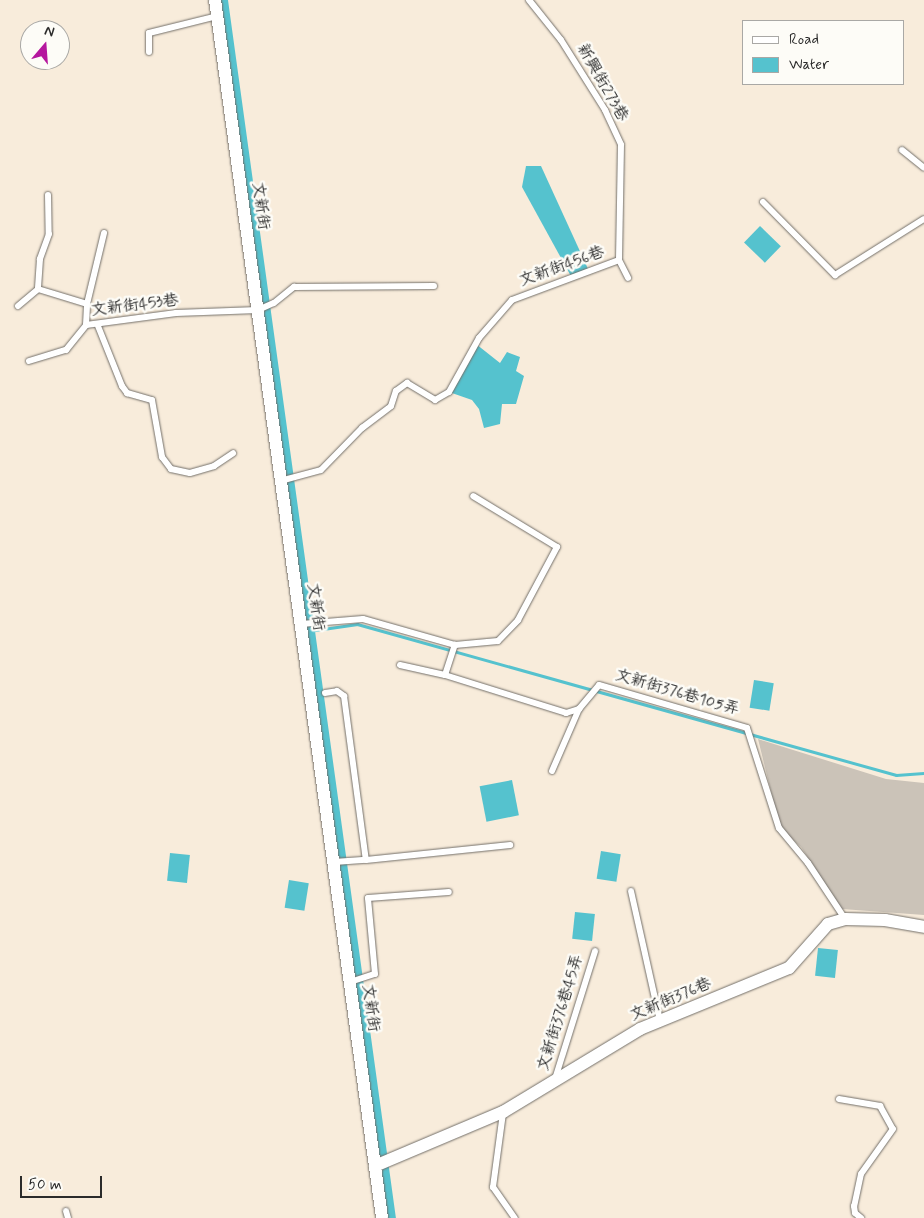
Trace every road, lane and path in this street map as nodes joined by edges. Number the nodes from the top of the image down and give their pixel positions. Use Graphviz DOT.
graph roads {
  1 [pos="215,0"];
  2 [pos="529,0"];
  3 [pos="217,16"];
  4 [pos="149,52"];
  5 [pos="902,150"];
  6 [pos="924,168"];
  7 [pos="48,194"];
  8 [pos="763,202"];
  9 [pos="924,218"];
  10 [pos="104,233"];
  11 [pos="620,260"];
  12 [pos="628,278"];
  13 [pos="434,286"];
  14 [pos="38,289"];
  15 [pos="87,304"];
  16 [pos="18,306"];
  17 [pos="260,308"];
  18 [pos="86,325"];
  19 [pos="98,326"];
  20 [pos="28,360"];
  21 [pos="234,453"];
  22 [pos="283,480"];
  23 [pos="473,496"];
  24 [pos="304,623"];
  25 [pos="455,645"];
  26 [pos="400,665"];
  27 [pos="445,675"];
  28 [pos="324,693"];
  29 [pos="580,709"];
  30 [pos="552,771"];
  31 [pos="510,845"];
  32 [pos="366,860"];
  33 [pos="337,862"];
  34 [pos="631,891"];
  35 [pos="448,892"];
  36 [pos="845,919"];
  37 [pos="924,927"];
  38 [pos="595,951"];
  39 [pos="352,981"];
  40 [pos="660,1021"];
  41 [pos="554,1084"];
  42 [pos="839,1099"];
  43 [pos="503,1112"];
  44 [pos="375,1166"];
  45 [pos="382,1218"];
  46 [pos="515,1218"];
  47 [pos="861,1218"];
  1 -- 3 [label="street, 文新街"];
  2 -- 11 [label="lane, 新興街273巷"];
  3 -- 4 [label="lane"];
  3 -- 17 [label="street, 文新街"];
  5 -- 6 [label="lane"];
  7 -- 14 [label="lane"];
  8 -- 9 [label="lane"];
  10 -- 15 [label="lane"];
  11 -- 12 [label="lane, 新興街273巷"];
  11 -- 22 [label="lane, 文新街456巷"];
  13 -- 17 [label="lane"];
  14 -- 15 [label="lane"];
  14 -- 16 [label="lane"];
  15 -- 18 [label="lane"];
  17 -- 19 [label="lane, 文新街453巷"];
  17 -- 22 [label="street, 文新街"];
  18 -- 19 [label="lane, 文新街453巷"];
  18 -- 20 [label="lane, 文新街453巷"];
  19 -- 21 [label="lane"];
  22 -- 24 [label="street, 文新街"];
  23 -- 25 [label="lane"];
  24 -- 25 [label="lane"];
  24 -- 33 [label="street, 文新街"];
  25 -- 27 [label="lane"];
  26 -- 27 [label="lane"];
  27 -- 29 [label="lane"];
  28 -- 32 [label="lane"];
  29 -- 30 [label="lane, 文新街376巷105弄"];
  29 -- 36 [label="lane, 文新街376巷105弄"];
  31 -- 32 [label="lane"];
  32 -- 33 [label="lane"];
  33 -- 39 [label="street, 文新街"];
  34 -- 40 [label="lane"];
  35 -- 39 [label="lane"];
  36 -- 37 [label="street, 文新街376巷"];
  36 -- 40 [label="street, 文新街376巷"];
  38 -- 41 [label="lane, 文新街376巷45弄"];
  39 -- 44 [label="street, 文新街"];
  40 -- 41 [label="street, 文新街376巷"];
  41 -- 43 [label="street, 文新街376巷"];
  42 -- 47 [label="lane"];
  43 -- 44 [label="street, 文新街376巷"];
  43 -- 46 [label="lane"];
  44 -- 45 [label="street, 文新街"];
}
